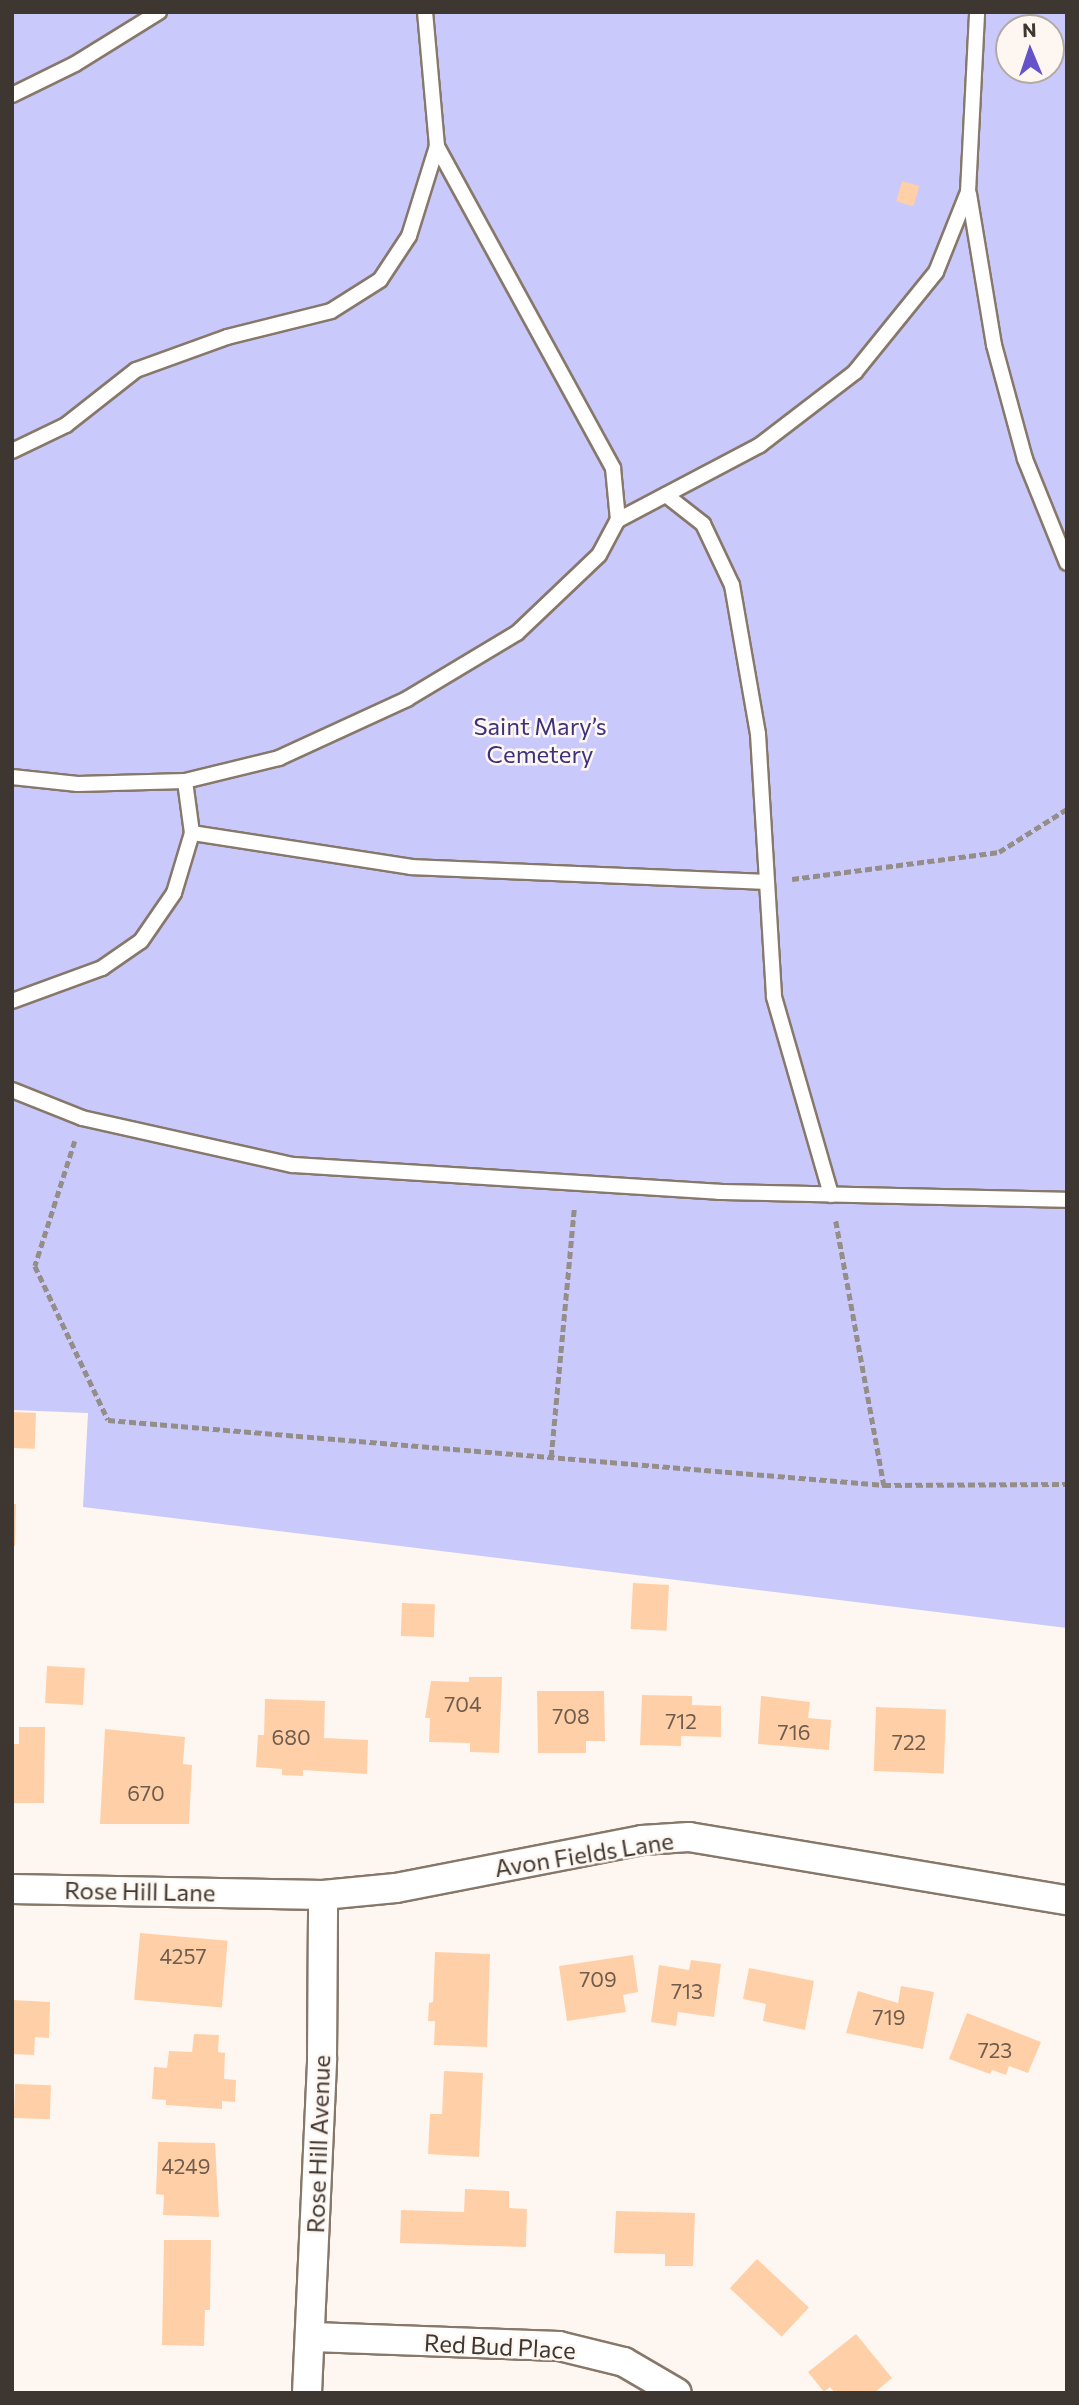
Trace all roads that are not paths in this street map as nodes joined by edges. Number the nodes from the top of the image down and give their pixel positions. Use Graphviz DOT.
graph roads {
  1 [pos="159,12"];
  2 [pos="425,12"];
  3 [pos="977,12"];
  4 [pos="12,95"];
  5 [pos="438,146"];
  6 [pos="968,192"];
  7 [pos="12,451"];
  8 [pos="666,495"];
  9 [pos="618,520"];
  10 [pos="1067,563"];
  11 [pos="12,776"];
  12 [pos="185,781"];
  13 [pos="192,833"];
  14 [pos="767,882"];
  15 [pos="12,1001"];
  16 [pos="12,1090"];
  17 [pos="831,1195"];
  18 [pos="1067,1200"];
  19 [pos="12,1889"];
  20 [pos="267,1894"];
  21 [pos="323,1895"];
  22 [pos="1067,1900"];
  23 [pos="313,2337"];
  24 [pos="307,2393"];
  25 [pos="677,2393"];
  1 -- 4 [label="lane"];
  2 -- 5 [label="lane"];
  3 -- 6 [label="lane"];
  5 -- 7 [label="lane"];
  5 -- 9 [label="lane"];
  6 -- 8 [label="lane"];
  6 -- 10 [label="lane"];
  8 -- 9 [label="lane"];
  8 -- 14 [label="lane"];
  9 -- 12 [label="lane"];
  11 -- 12 [label="lane"];
  12 -- 13 [label="lane"];
  13 -- 14 [label="lane"];
  13 -- 15 [label="lane"];
  14 -- 17 [label="lane"];
  16 -- 17 [label="lane"];
  17 -- 18 [label="lane"];
  19 -- 20 [label="street, Rose Hill Lane"];
  20 -- 21 [label="street, Avon Fields Lane"];
  21 -- 22 [label="street, Avon Fields Lane"];
  21 -- 23 [label="street, Rose Hill Avenue"];
  23 -- 24 [label="street, Rose Hill Avenue"];
  23 -- 25 [label="street, Red Bud Place"];
}
